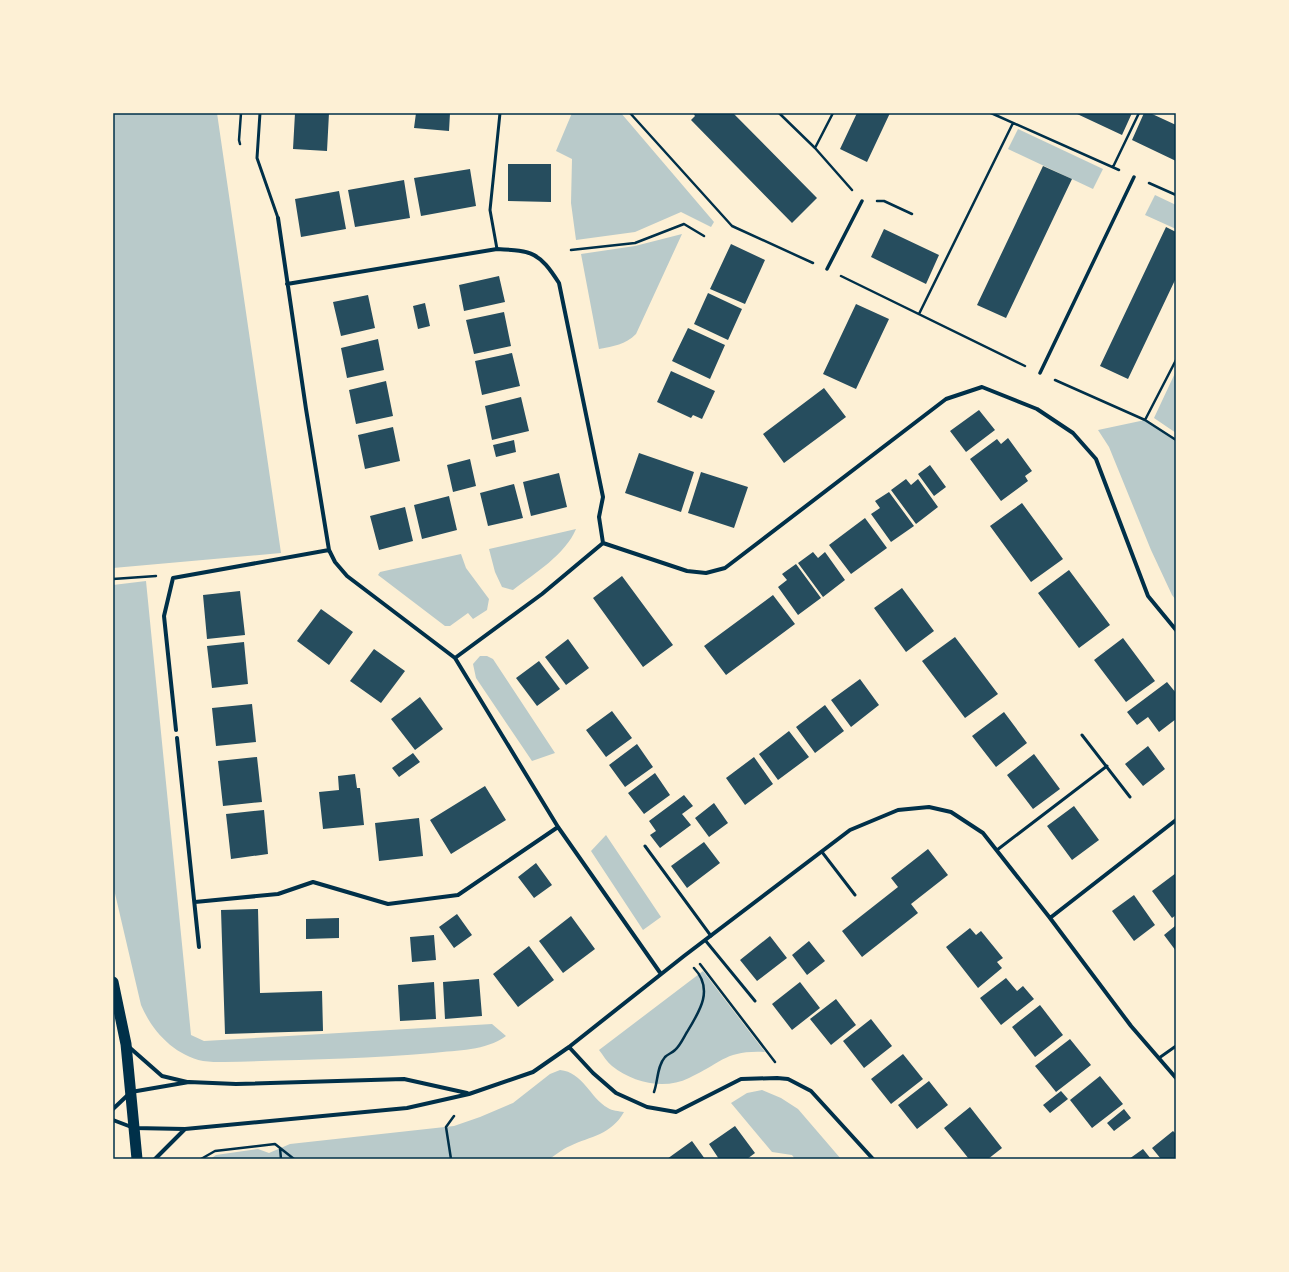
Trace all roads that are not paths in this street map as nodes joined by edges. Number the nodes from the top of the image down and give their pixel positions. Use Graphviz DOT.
graph roads {
  1 [pos="260,113"];
  2 [pos="500,113"];
  3 [pos="1134,177"];
  4 [pos="862,201"];
  5 [pos="278,218"];
  6 [pos="497,249"];
  7 [pos="827,269"];
  8 [pos="287,284"];
  9 [pos="1040,373"];
  10 [pos="603,544"];
  11 [pos="329,550"];
  12 [pos="1176,630"];
  13 [pos="455,658"];
  14 [pos="176,730"];
  15 [pos="1082,735"];
  16 [pos="177,738"];
  17 [pos="1106,766"];
  18 [pos="1130,797"];
  19 [pos="1176,820"];
  20 [pos="558,827"];
  21 [pos="645,846"];
  22 [pos="997,850"];
  23 [pos="822,852"];
  24 [pos="855,895"];
  25 [pos="195,902"];
  26 [pos="1050,918"];
  27 [pos="711,936"];
  28 [pos="705,940"];
  29 [pos="199,947"];
  30 [pos="661,974"];
  31 [pos="113,982"];
  32 [pos="755,1001"];
  33 [pos="126,1044"];
  34 [pos="1176,1046"];
  35 [pos="568,1047"];
  36 [pos="1159,1058"];
  37 [pos="1176,1078"];
  38 [pos="189,1082"];
  39 [pos="131,1092"];
  40 [pos="469,1094"];
  41 [pos="113,1109"];
  42 [pos="113,1120"];
  43 [pos="134,1128"];
  44 [pos="185,1129"];
  45 [pos="137,1159"];
  46 [pos="155,1159"];
  47 [pos="873,1159"];
  1 -- 5 [label="lane"];
  2 -- 6 [label="lane"];
  3 -- 9 [label="street"];
  4 -- 7 [label="street"];
  5 -- 8 [label="street"];
  6 -- 8 [label="street"];
  6 -- 10 [label="street"];
  8 -- 11 [label="street"];
  10 -- 12 [label="street"];
  10 -- 13 [label="street"];
  11 -- 13 [label="street"];
  11 -- 14 [label="street"];
  13 -- 20 [label="street"];
  15 -- 17 [label="lane"];
  16 -- 25 [label="street"];
  17 -- 18 [label="lane"];
  17 -- 22 [label="lane"];
  19 -- 26 [label="street"];
  20 -- 25 [label="street"];
  20 -- 30 [label="street"];
  21 -- 27 [label="lane"];
  22 -- 23 [label="street"];
  22 -- 26 [label="street"];
  23 -- 24 [label="lane"];
  23 -- 27 [label="street"];
  25 -- 29 [label="street"];
  26 -- 36 [label="street"];
  27 -- 28 [label="street"];
  28 -- 30 [label="street"];
  28 -- 32 [label="lane"];
  30 -- 35 [label="street"];
  31 -- 33 [label="highway"];
  33 -- 38 [label="street"];
  33 -- 39 [label="highway"];
  34 -- 36 [label="lane"];
  35 -- 40 [label="street"];
  35 -- 47 [label="street"];
  36 -- 37 [label="street"];
  38 -- 39 [label="street"];
  38 -- 40 [label="street"];
  39 -- 41 [label="street"];
  39 -- 43 [label="highway"];
  40 -- 44 [label="street"];
  42 -- 43 [label="street"];
  43 -- 44 [label="street"];
  43 -- 45 [label="highway"];
  44 -- 46 [label="street"];
}
